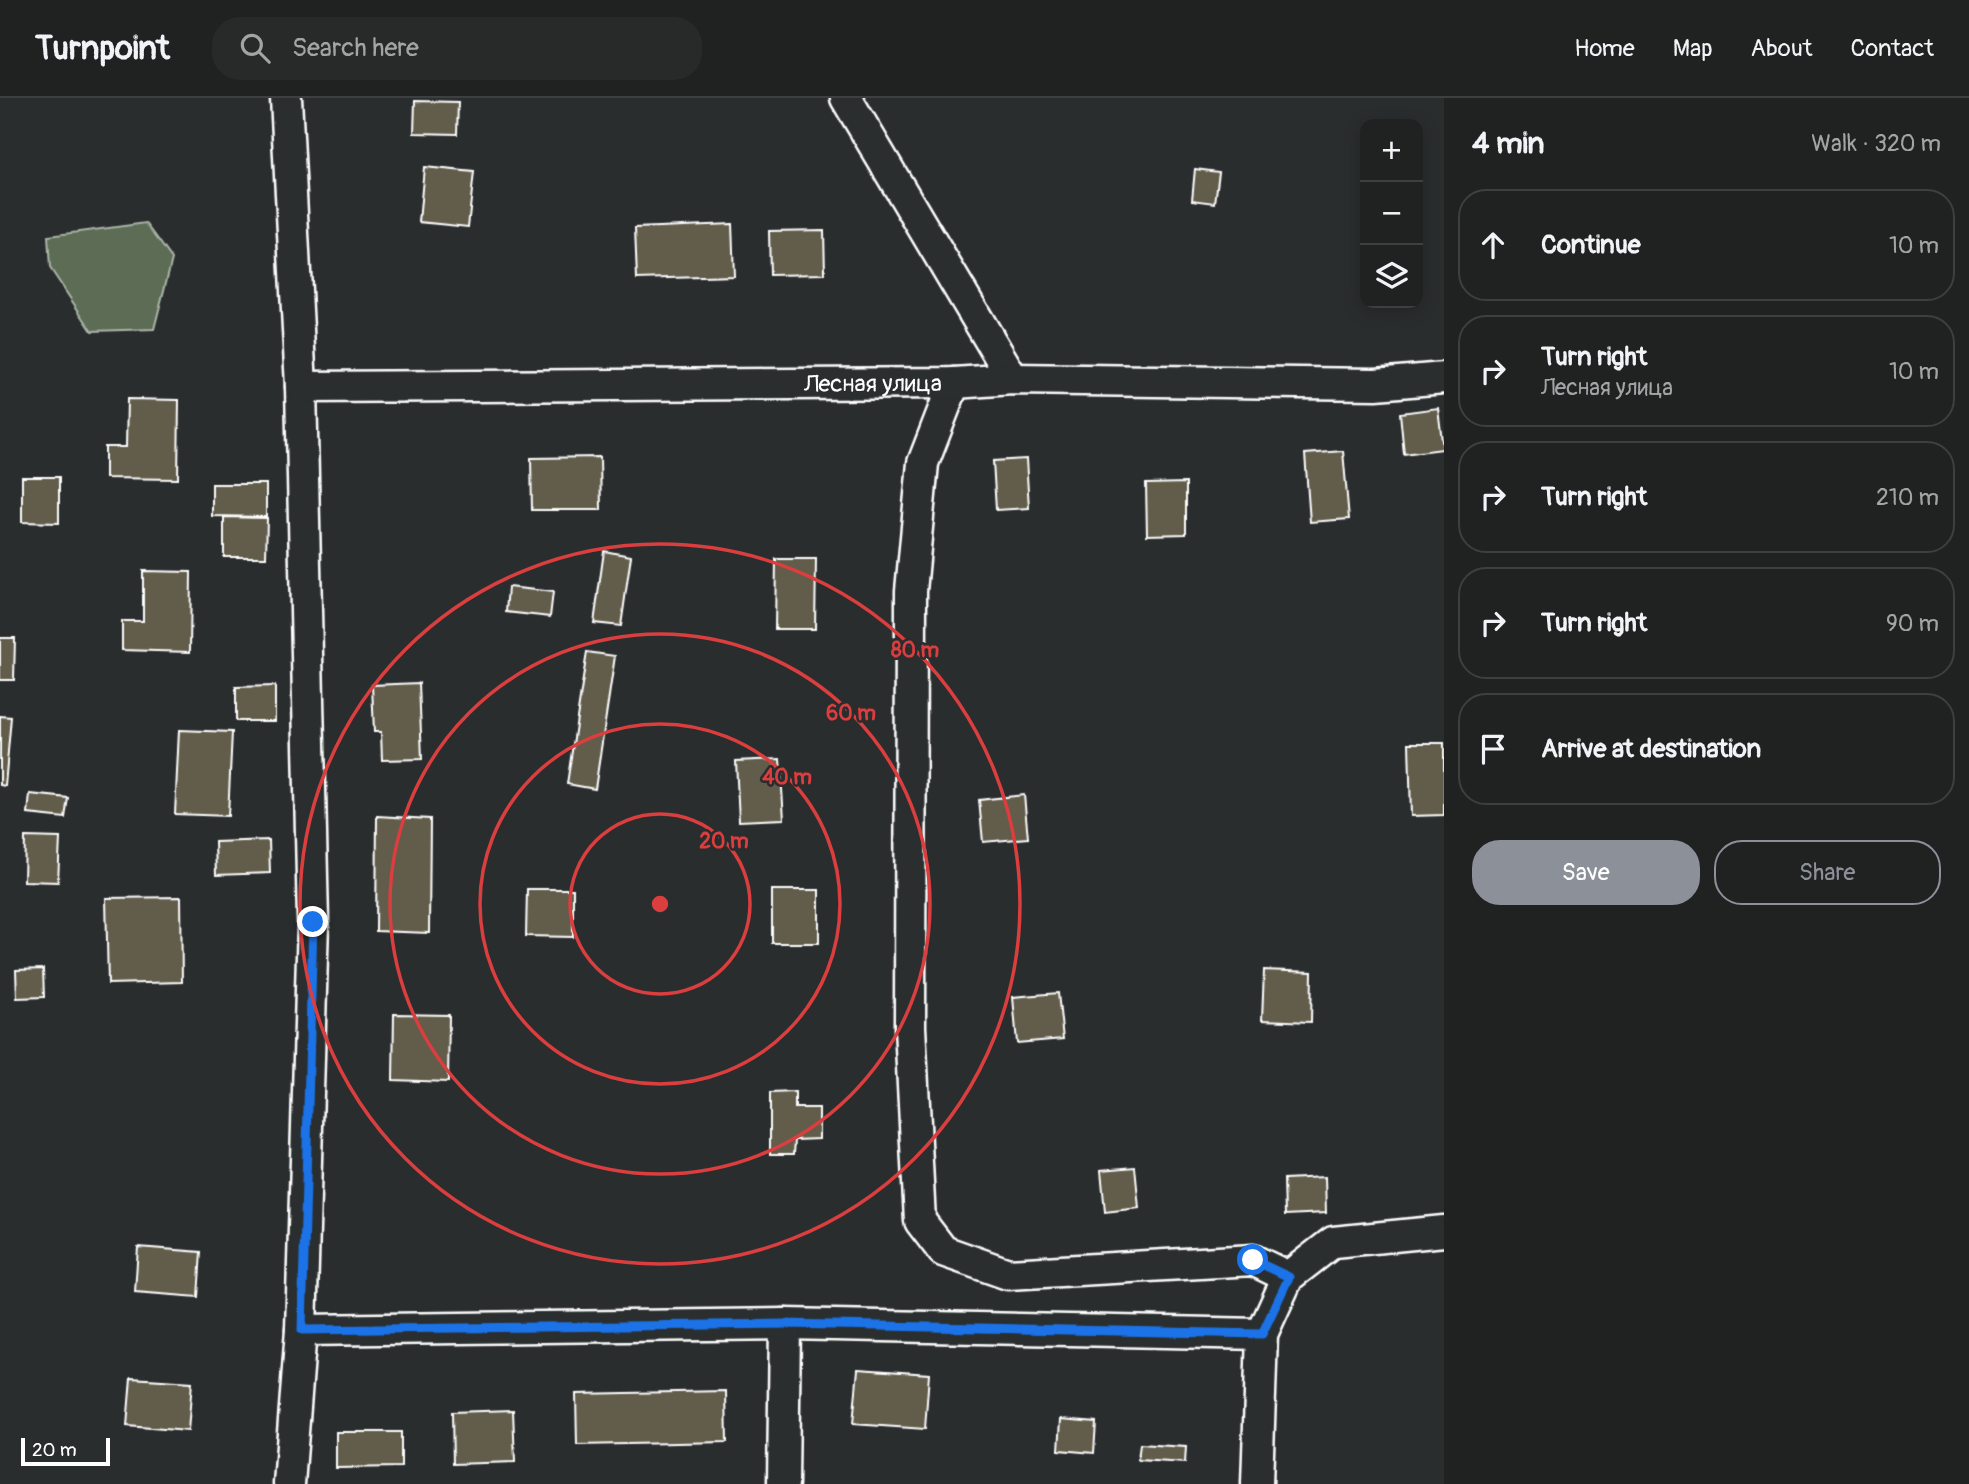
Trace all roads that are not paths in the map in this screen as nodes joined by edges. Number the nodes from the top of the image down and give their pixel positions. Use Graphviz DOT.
graph roads {
  1 [pos="286,98"];
  2 [pos="846,98"];
  3 [pos="1444,378"];
  4 [pos="1013,379"];
  5 [pos="954,383"];
  6 [pos="301,387"];
  7 [pos="1444,1231"];
  8 [pos="1289,1277"];
  9 [pos="785,1324"];
  10 [pos="302,1330"];
  11 [pos="1262,1334"];
  12 [pos="289,1484"];
  13 [pos="782,1484"];
  14 [pos="1257,1484"];
  1 -- 6 [label="street"];
  2 -- 4 [label="street"];
  3 -- 4 [label="street, Лесная улица"];
  4 -- 5 [label="street, Лесная улица"];
  5 -- 6 [label="street, Лесная улица"];
  5 -- 8 [label="street"];
  6 -- 10 [label="street"];
  7 -- 8 [label="street"];
  8 -- 11 [label="street"];
  9 -- 10 [label="street"];
  9 -- 11 [label="street"];
  9 -- 13 [label="street"];
  10 -- 12 [label="street"];
  11 -- 14 [label="street"];
}
